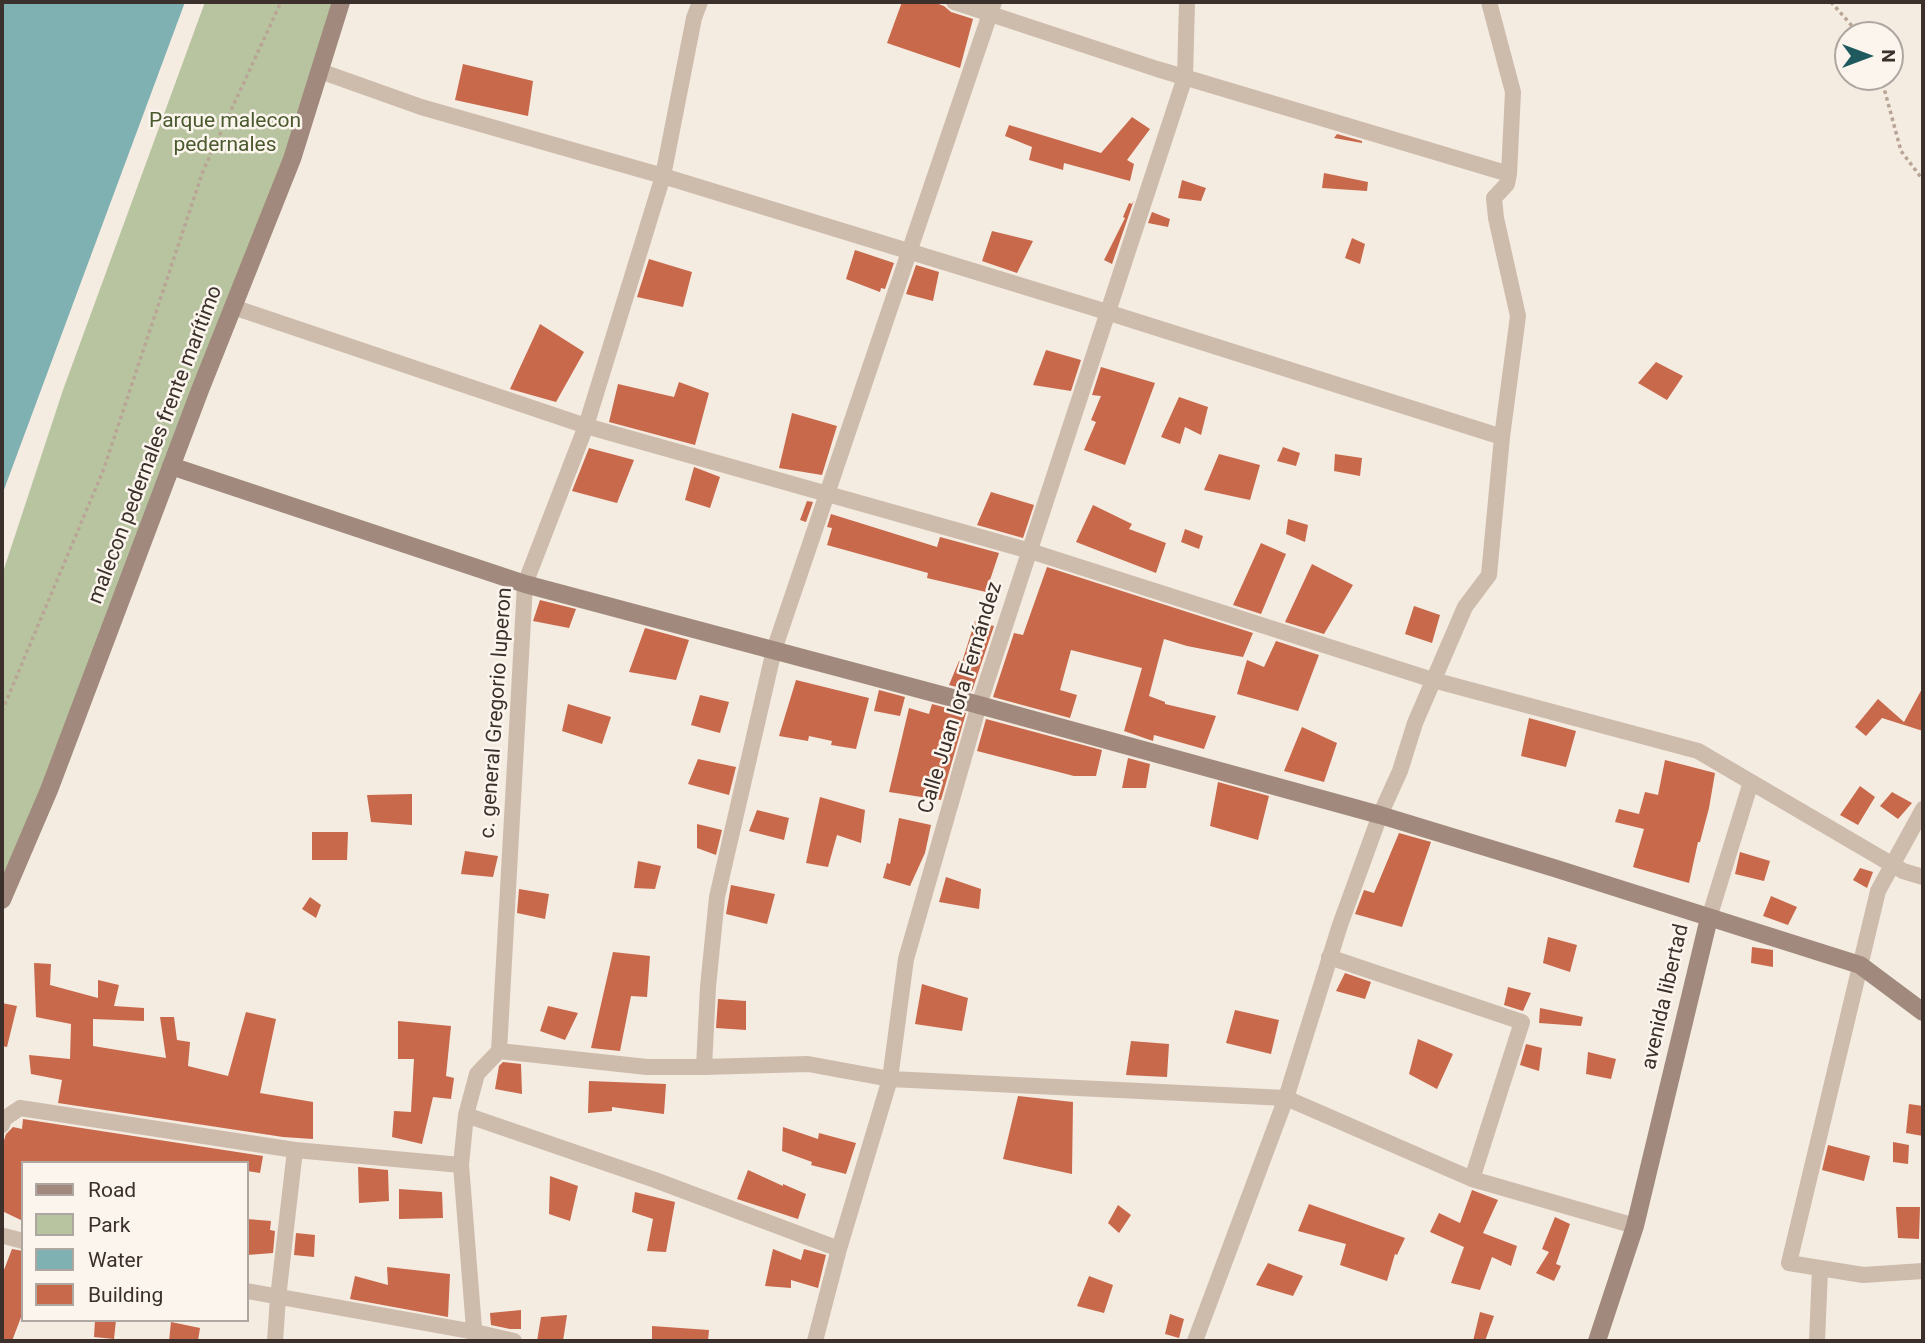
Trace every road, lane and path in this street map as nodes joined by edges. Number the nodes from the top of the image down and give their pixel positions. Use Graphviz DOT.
graph roads {
  1 [pos="281,2"];
  2 [pos="341,2"];
  3 [pos="700,2"];
  4 [pos="954,2"];
  5 [pos="1187,2"];
  6 [pos="1489,2"];
  7 [pos="1831,2"];
  8 [pos="992,7"];
  9 [pos="1848,21"];
  10 [pos="320,71"];
  11 [pos="1185,77"];
  12 [pos="1885,91"];
  13 [pos="1509,174"];
  14 [pos="663,176"];
  15 [pos="1923,180"];
  16 [pos="908,251"];
  17 [pos="233,307"];
  18 [pos="586,426"];
  19 [pos="1503,437"];
  20 [pos="171,466"];
  21 [pos="826,493"];
  22 [pos="1030,551"];
  23 [pos="525,584"];
  24 [pos="774,650"];
  25 [pos="1433,680"];
  26 [pos="979,705"];
  27 [pos="2,711"];
  28 [pos="1751,782"];
  29 [pos="1923,809"];
  30 [pos="1380,815"];
  31 [pos="1892,865"];
  32 [pos="1923,877"];
  33 [pos="2,900"];
  34 [pos="1709,918"];
  35 [pos="1329,957"];
  36 [pos="1860,965"];
  37 [pos="1923,1012"];
  38 [pos="499,1051"];
  39 [pos="704,1067"];
  40 [pos="890,1079"];
  41 [pos="1286,1098"];
  42 [pos="466,1115"];
  43 [pos="2,1125"];
  44 [pos="295,1150"];
  45 [pos="461,1165"];
  46 [pos="1472,1179"];
  47 [pos="1635,1226"];
  48 [pos="3,1238"];
  49 [pos="21,1241"];
  50 [pos="839,1249"];
  51 [pos="1820,1269"];
  52 [pos="1923,1271"];
  53 [pos="248,1291"];
  54 [pos="278,1298"];
  55 [pos="475,1337"];
  56 [pos="275,1341"];
  57 [pos="514,1341"];
  58 [pos="815,1341"];
  59 [pos="1195,1341"];
  60 [pos="1597,1341"];
  61 [pos="1817,1341"];
  1 -- 27 [label="path"];
  2 -- 10 [label="main road, malecon pedernales frente marítimo"];
  3 -- 14 [label="street, c. general Gregorio luperon"];
  4 -- 8 [label="street"];
  5 -- 11 [label="street, Calle Juan lora Fernández"];
  6 -- 13 [label="street"];
  7 -- 9 [label="path"];
  8 -- 11 [label="street"];
  8 -- 16 [label="street"];
  10 -- 14 [label="street"];
  10 -- 17 [label="main road, malecon pedernales frente marítimo"];
  11 -- 13 [label="street"];
  11 -- 22 [label="street, Calle Juan lora Fernández"];
  12 -- 15 [label="path"];
  13 -- 19 [label="street"];
  14 -- 16 [label="street"];
  14 -- 18 [label="street, c. general Gregorio luperon"];
  16 -- 19 [label="street"];
  16 -- 21 [label="street"];
  17 -- 18 [label="street"];
  17 -- 20 [label="main road, malecon pedernales frente marítimo"];
  18 -- 21 [label="street"];
  18 -- 23 [label="street, c. general Gregorio luperon"];
  19 -- 25 [label="street"];
  20 -- 23 [label="main road"];
  20 -- 33 [label="main road, malecon pedernales frente marítimo"];
  21 -- 22 [label="street"];
  21 -- 24 [label="street"];
  22 -- 25 [label="street"];
  22 -- 26 [label="street, Calle Juan lora Fernández"];
  23 -- 24 [label="main road"];
  23 -- 38 [label="street, c. general Gregorio luperon"];
  24 -- 26 [label="main road"];
  24 -- 39 [label="street"];
  25 -- 28 [label="street"];
  25 -- 30 [label="street"];
  26 -- 30 [label="main road"];
  26 -- 40 [label="street, Calle Juan lora Fernández"];
  28 -- 31 [label="street"];
  28 -- 34 [label="street, avenida libertad"];
  29 -- 31 [label="street"];
  30 -- 34 [label="main road"];
  30 -- 35 [label="street"];
  31 -- 32 [label="street"];
  31 -- 36 [label="street"];
  34 -- 36 [label="main road"];
  34 -- 47 [label="main road, avenida libertad"];
  35 -- 41 [label="street"];
  35 -- 46 [label="street"];
  36 -- 37 [label="main road"];
  36 -- 51 [label="street"];
  38 -- 39 [label="street"];
  38 -- 42 [label="street"];
  39 -- 40 [label="street"];
  40 -- 41 [label="street"];
  40 -- 50 [label="street, Calle Juan lora Fernández"];
  41 -- 46 [label="street"];
  41 -- 59 [label="street"];
  42 -- 45 [label="street"];
  42 -- 50 [label="street"];
  43 -- 44 [label="street"];
  44 -- 45 [label="street"];
  44 -- 54 [label="street"];
  45 -- 55 [label="street"];
  46 -- 47 [label="street"];
  47 -- 60 [label="main road"];
  48 -- 49 [label="street"];
  50 -- 58 [label="street, Calle Juan lora Fernández"];
  51 -- 52 [label="street"];
  51 -- 61 [label="street"];
  53 -- 54 [label="street"];
  54 -- 55 [label="street"];
  54 -- 56 [label="street"];
  55 -- 57 [label="street"];
}
